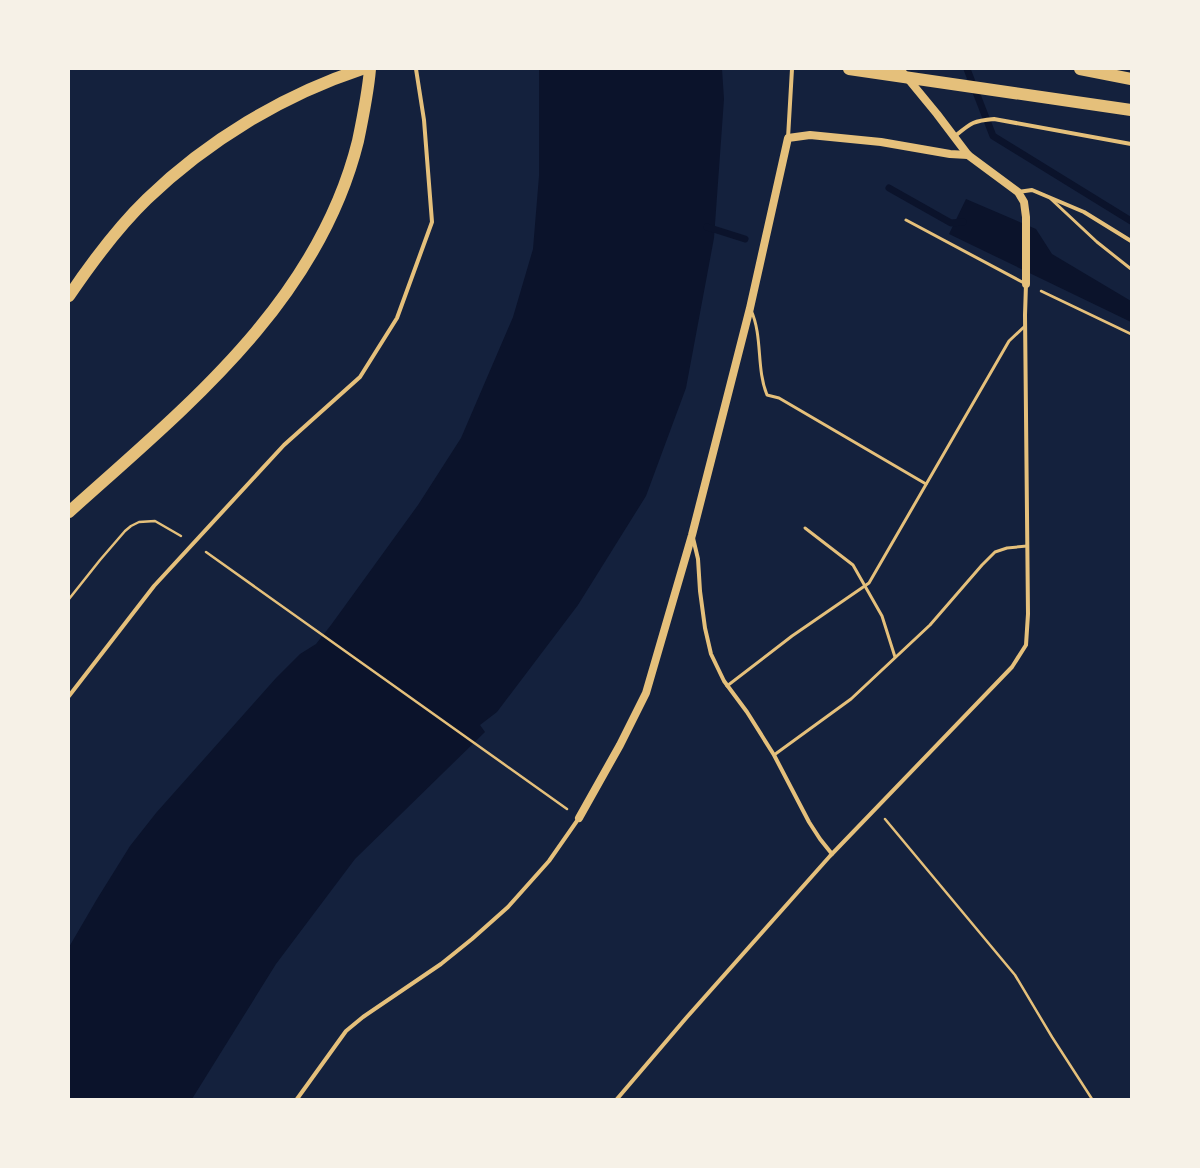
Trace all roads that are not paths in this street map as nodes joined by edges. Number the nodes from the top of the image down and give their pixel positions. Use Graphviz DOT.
graph roads {
  1 [pos="362,69"];
  2 [pos="370,69"];
  3 [pos="416,69"];
  4 [pos="792,69"];
  5 [pos="849,69"];
  6 [pos="900,69"];
  7 [pos="1080,69"];
  8 [pos="1131,79"];
  9 [pos="1131,110"];
  10 [pos="954,137"];
  11 [pos="788,138"];
  12 [pos="1131,144"];
  13 [pos="968,155"];
  14 [pos="1018,192"];
  15 [pos="1050,198"];
  16 [pos="906,220"];
  17 [pos="1131,241"];
  18 [pos="1131,269"];
  19 [pos="1026,279"];
  20 [pos="69,296"];
  21 [pos="750,308"];
  22 [pos="1025,326"];
  23 [pos="926,484"];
  24 [pos="69,512"];
  25 [pos="805,528"];
  26 [pos="692,535"];
  27 [pos="1027,546"];
  28 [pos="865,586"];
  29 [pos="895,657"];
  30 [pos="727,686"];
  31 [pos="69,696"];
  32 [pos="774,755"];
  33 [pos="579,818"];
  34 [pos="832,854"];
  35 [pos="297,1099"];
  36 [pos="617,1099"];
  1 -- 20 [label="highway"];
  2 -- 24 [label="highway"];
  3 -- 31 [label="street"];
  4 -- 11 [label="street"];
  5 -- 9 [label="highway"];
  6 -- 10 [label="main road"];
  7 -- 8 [label="highway"];
  10 -- 12 [label="street"];
  10 -- 13 [label="main road"];
  11 -- 13 [label="main road"];
  11 -- 21 [label="main road"];
  13 -- 14 [label="main road"];
  14 -- 15 [label="street"];
  14 -- 19 [label="main road"];
  15 -- 17 [label="street"];
  15 -- 18 [label="lane"];
  16 -- 19 [label="lane"];
  19 -- 22 [label="street"];
  21 -- 23 [label="lane"];
  21 -- 26 [label="main road"];
  22 -- 23 [label="lane"];
  22 -- 27 [label="street"];
  23 -- 28 [label="lane"];
  25 -- 28 [label="lane"];
  26 -- 30 [label="street"];
  26 -- 33 [label="main road"];
  27 -- 29 [label="lane"];
  27 -- 34 [label="street"];
  28 -- 29 [label="lane"];
  28 -- 30 [label="lane"];
  29 -- 32 [label="lane"];
  30 -- 32 [label="street"];
  32 -- 34 [label="street"];
  33 -- 35 [label="street"];
  34 -- 36 [label="street"];
}
